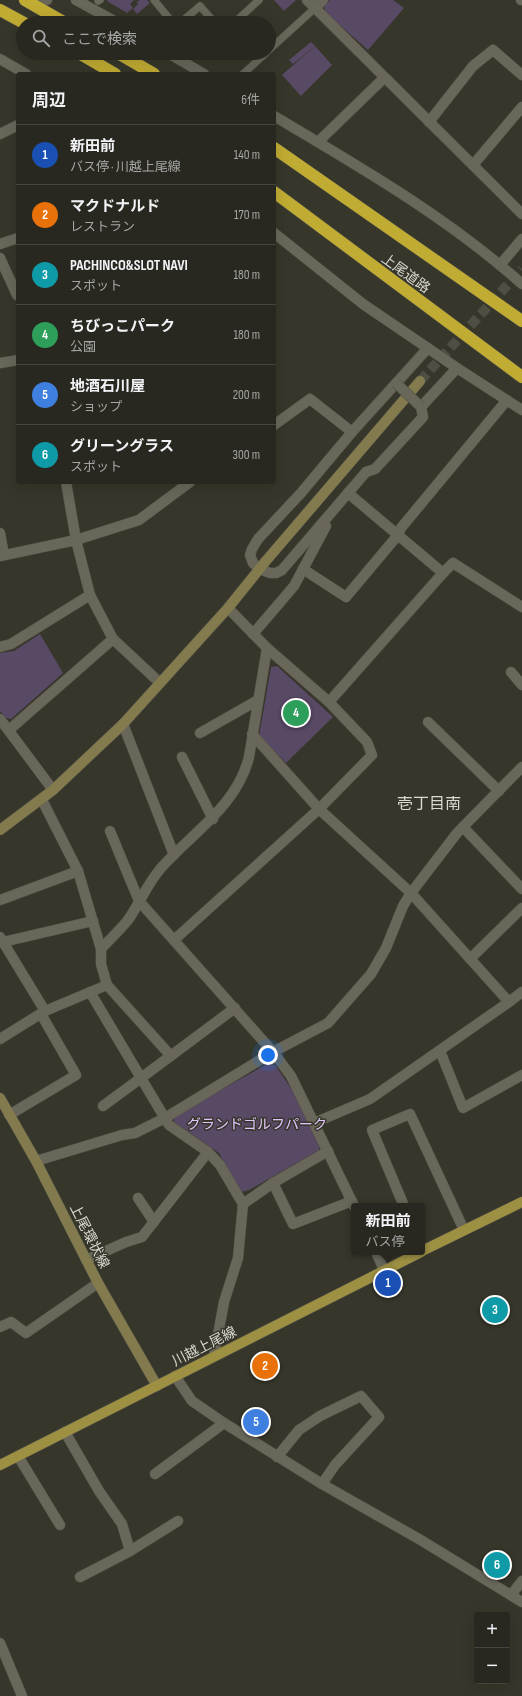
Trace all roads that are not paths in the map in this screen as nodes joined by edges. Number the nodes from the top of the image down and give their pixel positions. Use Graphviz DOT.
graph roads {
  1 [pos="47,0"];
  2 [pos="76,0"];
  3 [pos="154,0"];
  4 [pos="260,0"];
  5 [pos="307,0"];
  6 [pos="323,0"];
  7 [pos="30,3"];
  8 [pos="315,8"];
  9 [pos="0,10"];
  10 [pos="53,16"];
  11 [pos="105,16"];
  12 [pos="167,16"];
  13 [pos="188,16"];
  14 [pos="209,16"];
  15 [pos="242,16"];
  16 [pos="16,19"];
  17 [pos="276,44"];
  18 [pos="0,59"];
  19 [pos="92,60"];
  20 [pos="130,60"];
  21 [pos="180,60"];
  22 [pos="258,60"];
  23 [pos="96,62"];
  24 [pos="23,72"];
  25 [pos="99,72"];
  26 [pos="112,72"];
  27 [pos="151,72"];
  28 [pos="201,72"];
  29 [pos="245,72"];
  30 [pos="522,75"];
  31 [pos="384,78"];
  32 [pos="522,107"];
  33 [pos="276,117"];
  34 [pos="429,122"];
  35 [pos="16,126"];
  36 [pos="0,134"];
  37 [pos="318,142"];
  38 [pos="276,149"];
  39 [pos="473,165"];
  40 [pos="276,194"];
  41 [pos="522,214"];
  42 [pos="276,235"];
  43 [pos="16,239"];
  44 [pos="522,239"];
  45 [pos="0,244"];
  46 [pos="0,258"];
  47 [pos="500,265"];
  48 [pos="522,284"];
  49 [pos="16,293"];
  50 [pos="522,322"];
  51 [pos="428,348"];
  52 [pos="16,360"];
  53 [pos="0,363"];
  54 [pos="457,368"];
  55 [pos="522,377"];
  56 [pos="420,381"];
  57 [pos="396,383"];
  58 [pos="507,400"];
  59 [pos="420,407"];
  60 [pos="522,410"];
  61 [pos="276,424"];
  62 [pos="352,432"];
  63 [pos="66,484"];
  64 [pos="187,484"];
  65 [pos="348,493"];
  66 [pos="337,506"];
  67 [pos="0,533"];
  68 [pos="398,535"];
  69 [pos="76,540"];
  70 [pos="2,556"];
  71 [pos="260,569"];
  72 [pos="303,569"];
  73 [pos="443,573"];
  74 [pos="90,595"];
  75 [pos="522,607"];
  76 [pos="228,608"];
  77 [pos="253,634"];
  78 [pos="113,639"];
  79 [pos="0,647"];
  80 [pos="267,648"];
  81 [pos="511,672"];
  82 [pos="159,682"];
  83 [pos="522,685"];
  84 [pos="258,700"];
  85 [pos="329,702"];
  86 [pos="0,719"];
  87 [pos="428,722"];
  88 [pos="123,724"];
  89 [pos="9,730"];
  90 [pos="200,733"];
  91 [pos="252,734"];
  92 [pos="182,757"];
  93 [pos="522,767"];
  94 [pos="53,790"];
  95 [pos="499,791"];
  96 [pos="42,800"];
  97 [pos="319,810"];
  98 [pos="213,818"];
  99 [pos="462,827"];
  100 [pos="0,830"];
  101 [pos="110,831"];
  102 [pos="174,855"];
  103 [pos="78,871"];
  104 [pos="522,889"];
  105 [pos="411,893"];
  106 [pos="0,900"];
  107 [pos="139,901"];
  108 [pos="522,908"];
  109 [pos="93,921"];
  110 [pos="2,940"];
  111 [pos="174,940"];
  112 [pos="101,949"];
  113 [pos="470,959"];
  114 [pos="107,985"];
  115 [pos="90,992"];
  116 [pos="522,992"];
  117 [pos="509,1002"];
  118 [pos="235,1008"];
  119 [pos="43,1012"];
  120 [pos="0,1039"];
  121 [pos="440,1051"];
  122 [pos="273,1052"];
  123 [pos="171,1056"];
  124 [pos="522,1075"];
  125 [pos="141,1078"];
  126 [pos="0,1098"];
  127 [pos="103,1106"];
  128 [pos="9,1115"];
  129 [pos="165,1118"];
  130 [pos="314,1123"];
  131 [pos="328,1151"];
  132 [pos="208,1152"];
  133 [pos="36,1161"];
  134 [pos="273,1183"];
  135 [pos="138,1198"];
  136 [pos="522,1202"];
  137 [pos="353,1203"];
  138 [pos="403,1203"];
  139 [pos="242,1204"];
  140 [pos="351,1205"];
  141 [pos="154,1222"];
  142 [pos="464,1230"];
  143 [pos="425,1250"];
  144 [pos="377,1255"];
  145 [pos="414,1255"];
  146 [pos="86,1260"];
  147 [pos="384,1270"];
  148 [pos="98,1283"];
  149 [pos="0,1327"];
  150 [pos="214,1356"];
  151 [pos="175,1376"];
  152 [pos="157,1386"];
  153 [pos="224,1423"];
  154 [pos="64,1432"];
  155 [pos="18,1456"];
  156 [pos="277,1457"];
  157 [pos="0,1465"];
  158 [pos="155,1474"];
  159 [pos="322,1484"];
  160 [pos="178,1521"];
  161 [pos="60,1525"];
  162 [pos="130,1551"];
  163 [pos="80,1577"];
  164 [pos="522,1581"];
  165 [pos="511,1595"];
  166 [pos="522,1602"];
  167 [pos="0,1643"];
  168 [pos="22,1696"];
  1 -- 7 [label="street"];
  2 -- 11 [label="street"];
  3 -- 12 [label="lane"];
  4 -- 15 [label="lane"];
  5 -- 8 [label="street"];
  6 -- 8 [label="street"];
  7 -- 10 [label="highway"];
  8 -- 17 [label="lane"];
  8 -- 31 [label="street"];
  9 -- 16 [label="highway"];
  13 -- 14 [label="lane"];
  18 -- 24 [label="street"];
  19 -- 23 [label="highway"];
  20 -- 27 [label="highway"];
  21 -- 28 [label="street"];
  22 -- 29 [label="lane"];
  23 -- 25 [label="street"];
  23 -- 26 [label="highway"];
  30 -- 34 [label="street"];
  31 -- 34 [label="street"];
  31 -- 37 [label="street"];
  32 -- 39 [label="street"];
  33 -- 37 [label="street"];
  34 -- 39 [label="street"];
  35 -- 36 [label="street"];
  37 -- 47 [label="street"];
  38 -- 50 [label="highway, 上尾道路"];
  39 -- 41 [label="street"];
  40 -- 55 [label="highway, 上尾道路"];
  42 -- 51 [label="street"];
  43 -- 45 [label="street"];
  44 -- 47 [label="street"];
  46 -- 49 [label="street"];
  47 -- 48 [label="street"];
  51 -- 54 [label="street"];
  51 -- 57 [label="street"];
  52 -- 53 [label="street"];
  54 -- 58 [label="street"];
  54 -- 59 [label="street"];
  56 -- 71 [label="street"];
  57 -- 59 [label="street, bridge"];
  57 -- 62 [label="street"];
  58 -- 60 [label="street"];
  58 -- 68 [label="street"];
  59 -- 65 [label="street"];
  61 -- 62 [label="street"];
  62 -- 71 [label="street"];
  63 -- 69 [label="street"];
  64 -- 69 [label="street"];
  65 -- 66 [label="street"];
  65 -- 68 [label="street"];
  66 -- 71 [label="street"];
  66 -- 72 [label="street"];
  67 -- 70 [label="street"];
  68 -- 72 [label="street"];
  68 -- 73 [label="street"];
  69 -- 70 [label="street"];
  69 -- 74 [label="street"];
  71 -- 76 [label="street"];
  72 -- 77 [label="street"];
  73 -- 75 [label="street"];
  73 -- 85 [label="street"];
  74 -- 78 [label="street"];
  74 -- 79 [label="street"];
  76 -- 77 [label="street"];
  76 -- 82 [label="street"];
  77 -- 80 [label="street"];
  78 -- 82 [label="street"];
  78 -- 89 [label="street"];
  80 -- 84 [label="street"];
  80 -- 85 [label="street"];
  81 -- 83 [label="street"];
  82 -- 88 [label="street"];
  84 -- 90 [label="street"];
  84 -- 91 [label="street"];
  85 -- 97 [label="street"];
  86 -- 89 [label="street"];
  87 -- 95 [label="street"];
  88 -- 94 [label="street"];
  88 -- 102 [label="street"];
  89 -- 94 [label="street"];
  91 -- 97 [label="street"];
  91 -- 98 [label="street"];
  92 -- 98 [label="street"];
  93 -- 95 [label="street"];
  94 -- 96 [label="street"];
  95 -- 99 [label="street"];
  96 -- 100 [label="street"];
  96 -- 103 [label="street"];
  97 -- 105 [label="street"];
  97 -- 111 [label="street"];
  98 -- 102 [label="street"];
  99 -- 104 [label="street"];
  99 -- 105 [label="street"];
  101 -- 107 [label="street"];
  102 -- 107 [label="street"];
  103 -- 106 [label="street"];
  103 -- 109 [label="street"];
  105 -- 113 [label="street"];
  105 -- 122 [label="street"];
  107 -- 111 [label="street"];
  107 -- 112 [label="street"];
  108 -- 113 [label="street"];
  109 -- 110 [label="street"];
  109 -- 112 [label="street"];
  110 -- 119 [label="street"];
  111 -- 118 [label="street"];
  112 -- 114 [label="street"];
  113 -- 117 [label="street"];
  114 -- 115 [label="street"];
  114 -- 123 [label="street"];
  115 -- 119 [label="street"];
  115 -- 125 [label="street"];
  116 -- 117 [label="street"];
  117 -- 121 [label="street"];
  118 -- 122 [label="street"];
  118 -- 123 [label="street"];
  119 -- 120 [label="street"];
  119 -- 128 [label="street"];
  121 -- 124 [label="street"];
  121 -- 130 [label="street"];
  122 -- 129 [label="street"];
  122 -- 130 [label="street"];
  123 -- 125 [label="street"];
  125 -- 127 [label="street"];
  125 -- 129 [label="street"];
  126 -- 128 [label="street, 上尾環状線"];
  128 -- 133 [label="street, 上尾環状線"];
  129 -- 132 [label="street"];
  129 -- 133 [label="street"];
  130 -- 131 [label="street"];
  131 -- 134 [label="street"];
  131 -- 137 [label="street"];
  132 -- 139 [label="street"];
  132 -- 141 [label="street"];
  133 -- 146 [label="street, 上尾環状線"];
  134 -- 139 [label="street"];
  134 -- 140 [label="street"];
  135 -- 141 [label="street"];
  136 -- 142 [label="main road, 川越上尾線"];
  138 -- 142 [label="street"];
  139 -- 150 [label="street"];
  141 -- 146 [label="street"];
  142 -- 143 [label="main road, 川越上尾線"];
  144 -- 147 [label="street"];
  145 -- 147 [label="main road, 川越上尾線"];
  146 -- 148 [label="street, 上尾環状線"];
  147 -- 150 [label="main road, 川越上尾線"];
  148 -- 149 [label="street"];
  148 -- 152 [label="street, 上尾環状線"];
  150 -- 151 [label="main road, 川越上尾線"];
  151 -- 152 [label="main road, 川越上尾線"];
  151 -- 153 [label="street"];
  152 -- 154 [label="main road, 川越上尾線"];
  153 -- 156 [label="street"];
  153 -- 158 [label="street"];
  154 -- 155 [label="main road, 川越上尾線"];
  154 -- 162 [label="street"];
  155 -- 157 [label="main road, 川越上尾線"];
  155 -- 161 [label="street"];
  156 -- 159 [label="street"];
  156 -- 159 [label="street"];
  159 -- 165 [label="street"];
  160 -- 162 [label="street"];
  162 -- 163 [label="street"];
  164 -- 165 [label="street"];
  165 -- 166 [label="street"];
  167 -- 168 [label="street"];
}
